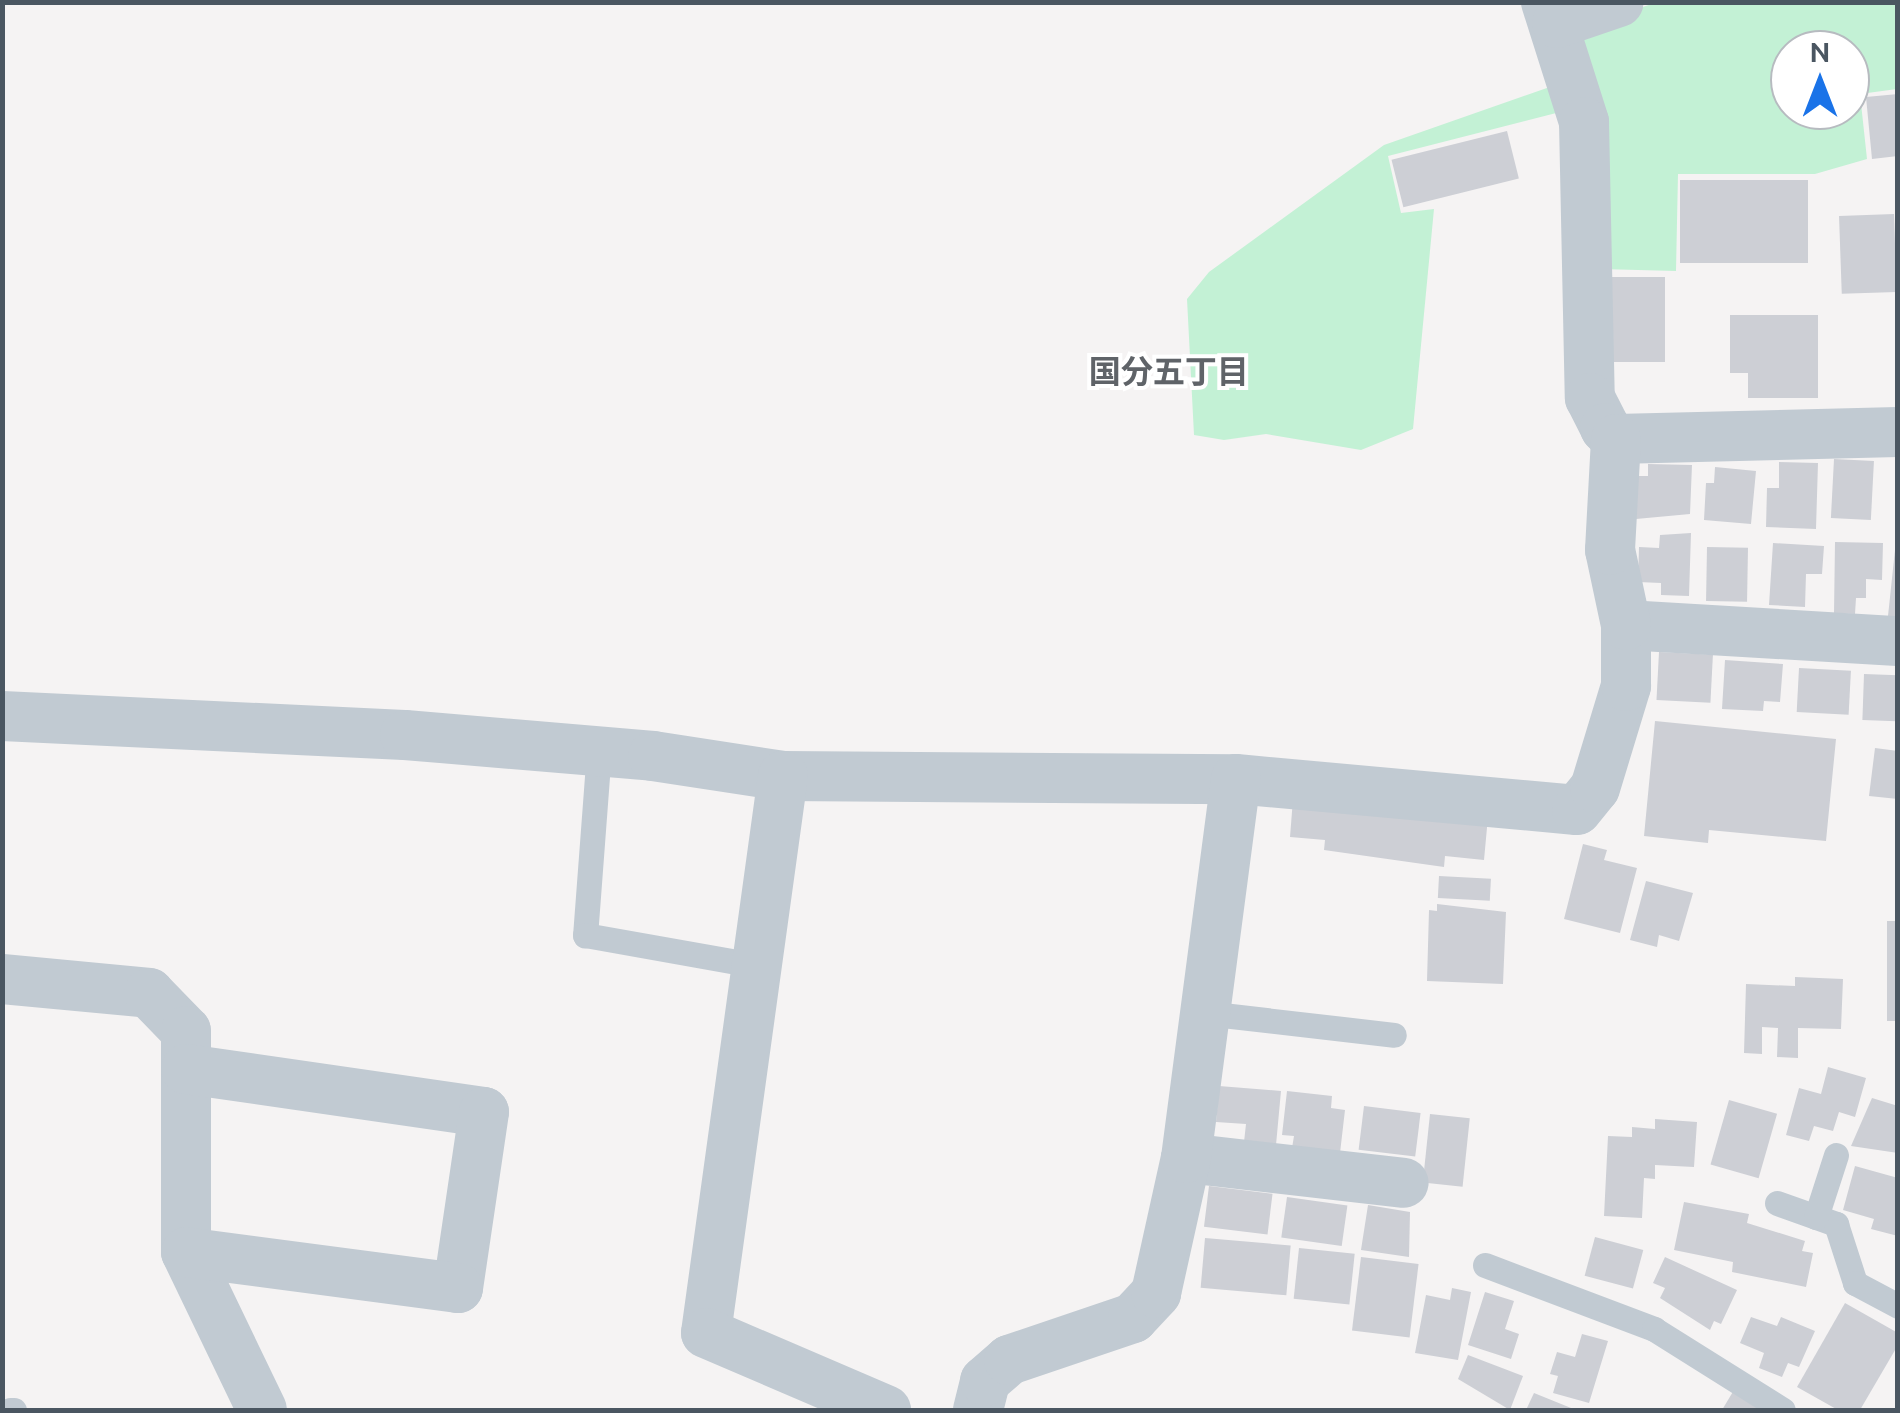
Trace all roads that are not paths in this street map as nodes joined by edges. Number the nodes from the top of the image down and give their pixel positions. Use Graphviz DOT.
graph roads {
  1 [pos="1619,2"];
  2 [pos="1552,13"];
  3 [pos="1898,432"];
  4 [pos="1616,439"];
  5 [pos="1626,625"];
  6 [pos="1898,641"];
  7 [pos="2,716"];
  8 [pos="599,750"];
  9 [pos="783,776"];
  10 [pos="1236,778"];
  11 [pos="754,965"];
  12 [pos="2,980"];
  13 [pos="1205,1013"];
  14 [pos="1394,1035"];
  15 [pos="186,1070"];
  16 [pos="1836,1154"];
  17 [pos="1186,1158"];
  18 [pos="1404,1183"];
  19 [pos="1776,1202"];
  20 [pos="1816,1216"];
  21 [pos="186,1252"];
  22 [pos="1486,1265"];
  23 [pos="1898,1306"];
  24 [pos="262,1410"];
  25 [pos="886,1410"];
  26 [pos="978,1410"];
  27 [pos="1784,1410"];
  1 -- 2 [label="street"];
  2 -- 4 [label="street"];
  3 -- 4 [label="street"];
  4 -- 5 [label="street"];
  5 -- 6 [label="street"];
  5 -- 10 [label="street"];
  7 -- 8 [label="street"];
  8 -- 9 [label="street"];
  8 -- 11 [label="lane"];
  9 -- 10 [label="street"];
  9 -- 11 [label="street"];
  10 -- 13 [label="street"];
  11 -- 25 [label="street"];
  12 -- 15 [label="street"];
  13 -- 14 [label="lane"];
  13 -- 17 [label="street"];
  15 -- 21 [label="street"];
  15 -- 21 [label="street"];
  16 -- 20 [label="lane"];
  17 -- 18 [label="street"];
  17 -- 26 [label="street"];
  19 -- 20 [label="lane"];
  20 -- 23 [label="lane"];
  21 -- 24 [label="street"];
  22 -- 27 [label="lane"];
}
